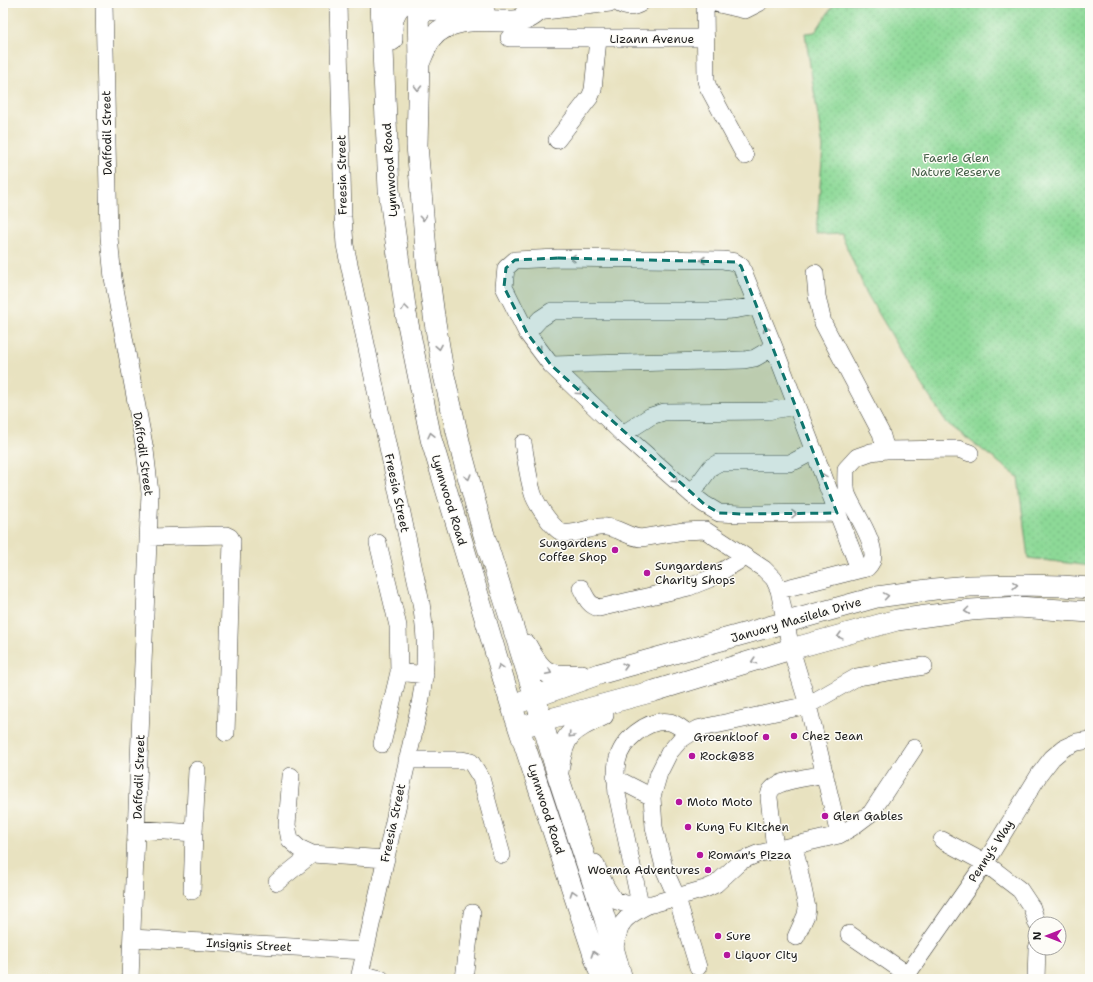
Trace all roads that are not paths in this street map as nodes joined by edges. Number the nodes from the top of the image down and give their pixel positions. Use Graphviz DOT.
graph roads {
  1 [pos="104,3"];
  2 [pos="338,3"];
  3 [pos="610,3"];
  4 [pos="618,3"];
  5 [pos="641,3"];
  6 [pos="705,3"];
  7 [pos="715,3"];
  8 [pos="759,3"];
  9 [pos="401,6"];
  10 [pos="537,12"];
  11 [pos="509,38"];
  12 [pos="706,38"];
  13 [pos="598,39"];
  14 [pos="419,63"];
  15 [pos="557,140"];
  16 [pos="745,156"];
  17 [pos="815,273"];
  18 [pos="756,306"];
  19 [pos="527,333"];
  20 [pos="774,347"];
  21 [pos="551,365"];
  22 [pos="796,406"];
  23 [pos="623,434"];
  24 [pos="523,443"];
  25 [pos="886,450"];
  26 [pos="814,451"];
  27 [pos="970,453"];
  28 [pos="691,494"];
  29 [pos="837,513"];
  30 [pos="148,537"];
  31 [pos="378,543"];
  32 [pos="745,557"];
  33 [pos="858,570"];
  34 [pos="581,588"];
  35 [pos="1090,588"];
  36 [pos="779,590"];
  37 [pos="502,591"];
  38 [pos="1090,612"];
  39 [pos="785,623"];
  40 [pos="791,649"];
  41 [pos="924,666"];
  42 [pos="399,672"];
  43 [pos="599,674"];
  44 [pos="425,675"];
  45 [pos="654,691"];
  46 [pos="535,696"];
  47 [pos="511,704"];
  48 [pos="808,705"];
  49 [pos="541,722"];
  50 [pos="518,727"];
  51 [pos="226,733"];
  52 [pos="688,733"];
  53 [pos="1090,740"];
  54 [pos="382,744"];
  55 [pos="914,748"];
  56 [pos="407,760"];
  57 [pos="197,770"];
  58 [pos="824,774"];
  59 [pos="291,776"];
  60 [pos="558,776"];
  61 [pos="615,778"];
  62 [pos="564,796"];
  63 [pos="652,797"];
  64 [pos="137,829"];
  65 [pos="194,832"];
  66 [pos="839,835"];
  67 [pos="942,840"];
  68 [pos="794,845"];
  69 [pos="775,849"];
  70 [pos="312,854"];
  71 [pos="502,855"];
  72 [pos="386,859"];
  73 [pos="984,863"];
  74 [pos="277,882"];
  75 [pos="192,891"];
  76 [pos="677,898"];
  77 [pos="646,904"];
  78 [pos="472,912"];
  79 [pos="1034,916"];
  80 [pos="849,934"];
  81 [pos="796,936"];
  82 [pos="132,938"];
  83 [pos="366,951"];
  84 [pos="614,952"];
  85 [pos="1037,956"];
  86 [pos="698,967"];
  87 [pos="359,977"];
  88 [pos="906,977"];
  89 [pos="130,979"];
  90 [pos="381,979"];
  91 [pos="464,979"];
  92 [pos="602,979"];
  93 [pos="622,979"];
  94 [pos="1036,979"];
  1 -- 30 [label="street, Daffodil Street"];
  2 -- 44 [label="street, Freesia Street"];
  3 -- 10 [label="street"];
  4 -- 5 [label="street"];
  6 -- 12 [label="street, Lizann Avenue"];
  7 -- 8 [label="street"];
  9 -- 10 [label="street"];
  9 -- 14 [label="main road, Lynnwood Road"];
  47 -- 9 [label="main road, Lynnwood Road, one-way"];
  10 -- 14 [label="main road"];
  11 -- 13 [label="street, Lizann Avenue"];
  12 -- 13 [label="street, Lizann Avenue"];
  12 -- 16 [label="street, Lizann Avenue"];
  13 -- 15 [label="street"];
  14 -- 37 [label="main road, Lynnwood Road, one-way"];
  17 -- 25 [label="street"];
  18 -- 19 [label="street"];
  18 -- 19 [label="street, one-way"];
  20 -- 18 [label="street, one-way"];
  19 -- 21 [label="street, one-way"];
  20 -- 21 [label="street"];
  20 -- 22 [label="street"];
  21 -- 23 [label="street, one-way"];
  22 -- 23 [label="street"];
  22 -- 26 [label="street"];
  23 -- 28 [label="street, one-way"];
  24 -- 32 [label="street"];
  25 -- 27 [label="street"];
  25 -- 33 [label="street"];
  26 -- 28 [label="street"];
  29 -- 26 [label="street, one-way"];
  28 -- 29 [label="street, one-way"];
  29 -- 33 [label="street"];
  30 -- 51 [label="street"];
  30 -- 64 [label="street, Daffodil Street"];
  31 -- 42 [label="street"];
  32 -- 34 [label="street"];
  32 -- 36 [label="street"];
  33 -- 36 [label="street"];
  39 -- 35 [label="main road, January Masilela Drive, one-way"];
  36 -- 39 [label="street"];
  37 -- 43 [label="main road, one-way"];
  37 -- 46 [label="main road, Lynnwood Road"];
  38 -- 40 [label="main road, one-way"];
  39 -- 40 [label="street"];
  43 -- 39 [label="main road, January Masilela Drive, one-way"];
  40 -- 45 [label="main road, one-way"];
  40 -- 48 [label="street"];
  41 -- 48 [label="street"];
  42 -- 44 [label="street"];
  42 -- 54 [label="street"];
  43 -- 46 [label="main road, January Masilela Drive"];
  44 -- 56 [label="street, Freesia Street"];
  45 -- 49 [label="main road"];
  45 -- 60 [label="main road, one-way"];
  46 -- 47 [label="main road, January Masilela Drive"];
  46 -- 49 [label="main road, Lynnwood Road"];
  47 -- 50 [label="main road, Lynnwood Road"];
  48 -- 52 [label="street"];
  48 -- 58 [label="street"];
  49 -- 50 [label="main road"];
  49 -- 60 [label="main road, Lynnwood Road"];
  92 -- 50 [label="main road, Lynnwood Road, one-way"];
  52 -- 61 [label="street"];
  52 -- 63 [label="street"];
  53 -- 73 [label="street, Penny's Way"];
  55 -- 66 [label="street"];
  56 -- 71 [label="street"];
  56 -- 72 [label="street, Freesia Street"];
  57 -- 65 [label="street"];
  58 -- 66 [label="street"];
  58 -- 69 [label="street"];
  59 -- 70 [label="street"];
  60 -- 62 [label="main road, Lynnwood Road"];
  61 -- 63 [label="street"];
  61 -- 77 [label="street"];
  62 -- 77 [label="street"];
  62 -- 84 [label="main road, Lynnwood Road"];
  63 -- 76 [label="street"];
  64 -- 65 [label="street"];
  64 -- 82 [label="street, Daffodil Street"];
  65 -- 75 [label="street"];
  66 -- 68 [label="street"];
  67 -- 73 [label="street"];
  68 -- 69 [label="street"];
  68 -- 81 [label="street"];
  69 -- 76 [label="street"];
  70 -- 72 [label="street"];
  70 -- 74 [label="street"];
  72 -- 83 [label="street, Freesia Street"];
  73 -- 79 [label="street"];
  73 -- 88 [label="street, Penny's Way"];
  76 -- 77 [label="street"];
  76 -- 86 [label="street"];
  77 -- 84 [label="street"];
  78 -- 91 [label="street"];
  80 -- 88 [label="street"];
  82 -- 83 [label="street, Insignis Street"];
  82 -- 89 [label="street, Daffodil Street"];
  83 -- 87 [label="street, Freesia Street"];
  84 -- 93 [label="main road, Lynnwood Road"];
  85 -- 94 [label="street"];
  87 -- 90 [label="street"];
}
